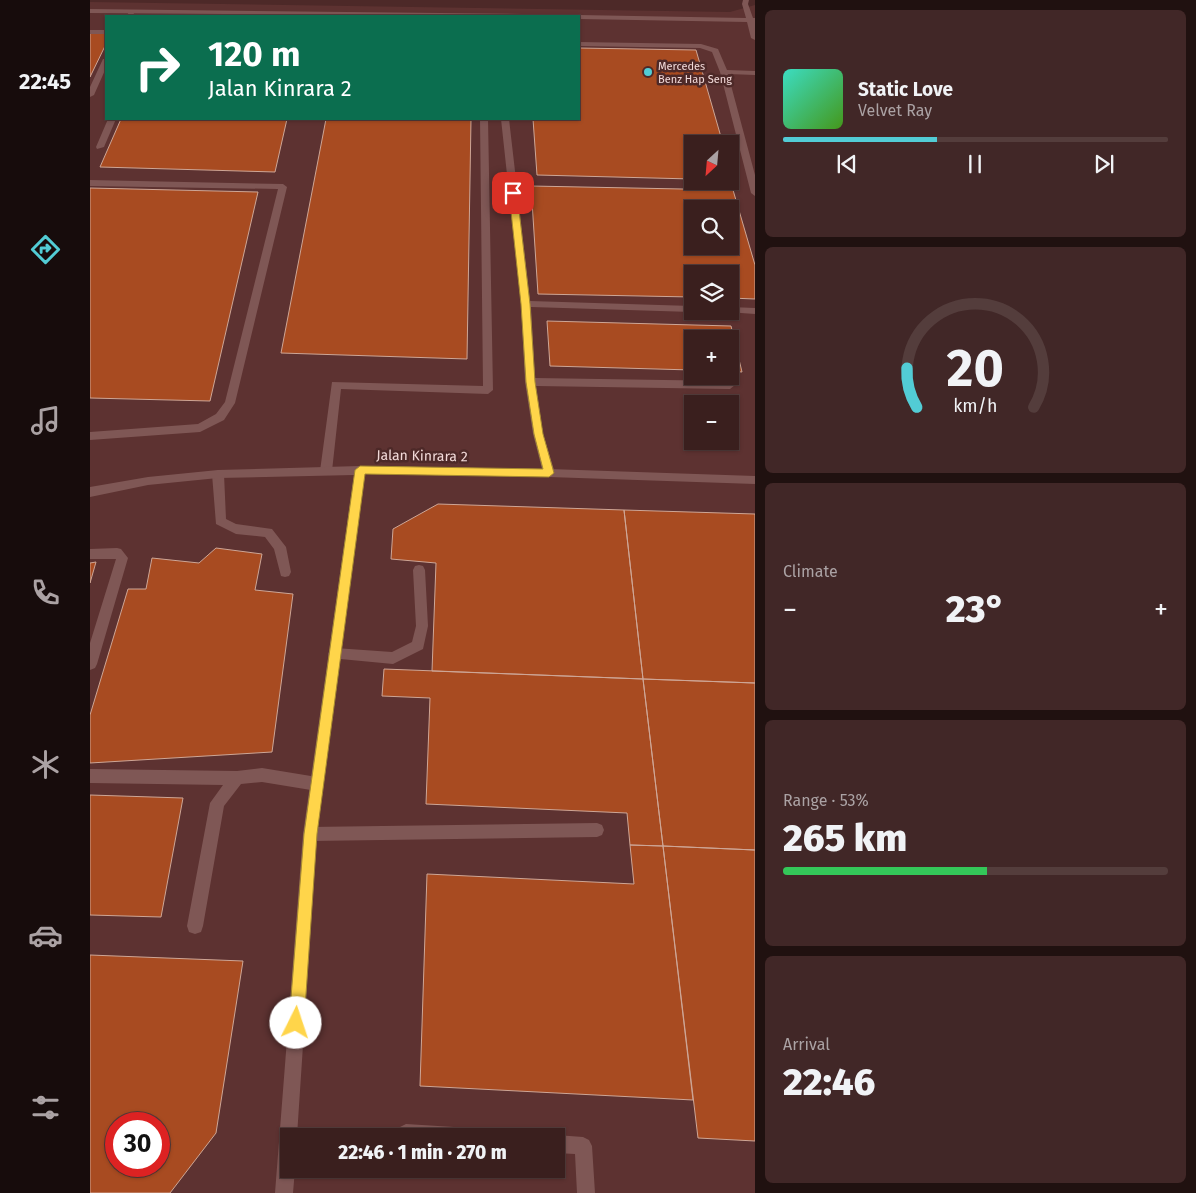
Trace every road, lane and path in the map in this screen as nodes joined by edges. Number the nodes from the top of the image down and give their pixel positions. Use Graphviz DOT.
graph roads {
  1 [pos="746,0"];
  2 [pos="90,11"];
  3 [pos="131,14"];
  4 [pos="160,14"];
  5 [pos="320,15"];
  6 [pos="363,15"];
  7 [pos="580,17"];
  8 [pos="752,20"];
  9 [pos="90,32"];
  10 [pos="105,32"];
  11 [pos="755,38"];
  12 [pos="580,44"];
  13 [pos="105,63"];
  14 [pos="724,72"];
  15 [pos="755,73"];
  16 [pos="90,95"];
  17 [pos="112,120"];
  18 [pos="484,120"];
  19 [pos="505,120"];
  20 [pos="100,147"];
  21 [pos="90,183"];
  22 [pos="755,193"];
  23 [pos="526,304"];
  24 [pos="684,309"];
  25 [pos="739,310"];
  26 [pos="755,311"];
  27 [pos="530,382"];
  28 [pos="684,384"];
  29 [pos="90,436"];
  30 [pos="360,470"];
  31 [pos="326,471"];
  32 [pos="549,473"];
  33 [pos="218,474"];
  34 [pos="755,480"];
  35 [pos="90,492"];
  36 [pos="90,554"];
  37 [pos="418,570"];
  38 [pos="285,572"];
  39 [pos="334,654"];
  40 [pos="90,664"];
  41 [pos="90,776"];
  42 [pos="237,778"];
  43 [pos="317,784"];
  44 [pos="597,830"];
  45 [pos="310,834"];
  46 [pos="195,926"];
  47 [pos="565,1145"];
  48 [pos="284,1193"];
  49 [pos="586,1193"];
  1 -- 8 [label="street"];
  2 -- 3 [label="street"];
  3 -- 4 [label="street"];
  4 -- 5 [label="street"];
  5 -- 6 [label="street"];
  7 -- 8 [label="street"];
  8 -- 11 [label="street"];
  9 -- 10 [label="street"];
  12 -- 14 [label="street"];
  13 -- 16 [label="street"];
  14 -- 15 [label="street"];
  14 -- 22 [label="street"];
  17 -- 20 [label="street"];
  18 -- 31 [label="street"];
  19 -- 23 [label="street"];
  21 -- 29 [label="street"];
  23 -- 24 [label="street"];
  23 -- 27 [label="street"];
  25 -- 26 [label="street"];
  27 -- 28 [label="street"];
  27 -- 32 [label="street"];
  30 -- 31 [label="street, Jalan Kinrara 2"];
  30 -- 32 [label="street, Jalan Kinrara 2"];
  30 -- 39 [label="street"];
  31 -- 33 [label="street, Jalan Kinrara 2"];
  32 -- 34 [label="street, Jalan Kinrara 2"];
  33 -- 35 [label="street, Jalan Kinrara 2"];
  33 -- 38 [label="street"];
  36 -- 40 [label="street"];
  37 -- 39 [label="street"];
  39 -- 43 [label="street"];
  41 -- 42 [label="street"];
  42 -- 43 [label="street"];
  42 -- 46 [label="street"];
  43 -- 45 [label="street"];
  44 -- 45 [label="street"];
  45 -- 48 [label="street"];
  47 -- 49 [label="street"];
}
